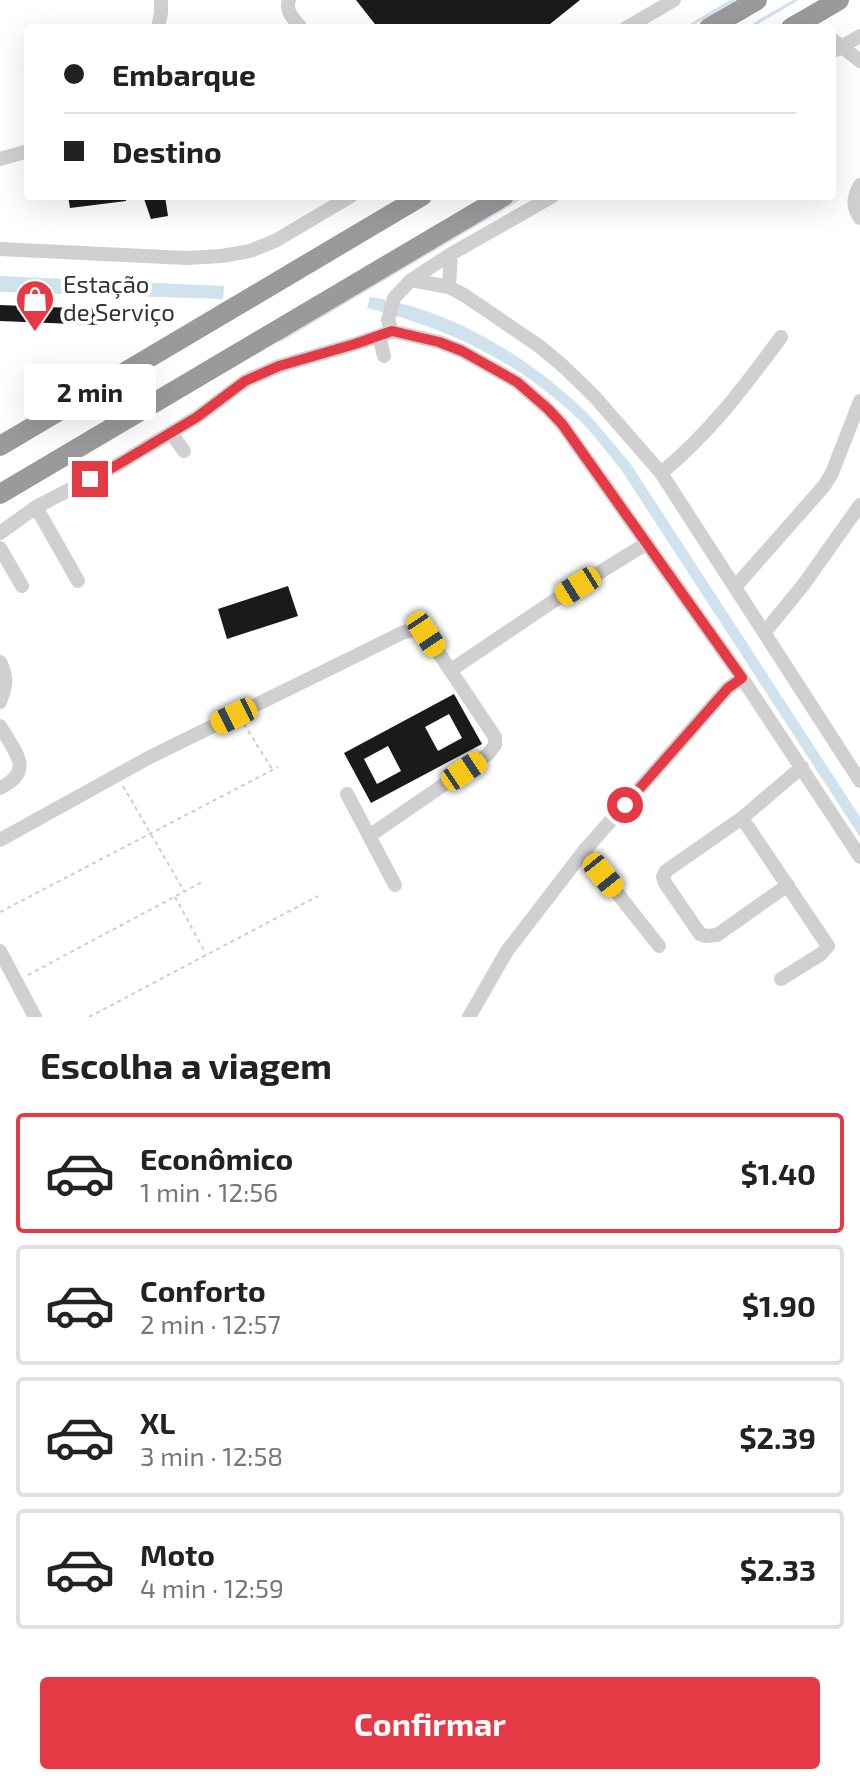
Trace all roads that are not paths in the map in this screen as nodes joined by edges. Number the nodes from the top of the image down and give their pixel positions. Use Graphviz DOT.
graph roads {
  1 [pos="161,0"];
  2 [pos="289,0"];
  3 [pos="674,0"];
  4 [pos="757,0"];
  5 [pos="839,0"];
  6 [pos="731,6"];
  7 [pos="815,22"];
  8 [pos="159,24"];
  9 [pos="298,24"];
  10 [pos="633,24"];
  11 [pos="713,24"];
  12 [pos="860,36"];
  13 [pos="836,46"];
  14 [pos="836,47"];
  15 [pos="860,61"];
  16 [pos="24,152"];
  17 [pos="0,159"];
  18 [pos="860,185"];
  19 [pos="344,200"];
  20 [pos="409,200"];
  21 [pos="415,200"];
  22 [pos="497,200"];
  23 [pos="543,200"];
  24 [pos="388,215"];
  25 [pos="860,218"];
  26 [pos="0,249"];
  27 [pos="451,254"];
  28 [pos="411,280"];
  29 [pos="449,287"];
  30 [pos="386,329"];
  31 [pos="781,337"];
  32 [pos="384,356"];
  33 [pos="860,401"];
  34 [pos="171,433"];
  35 [pos="4,440"];
  36 [pos="184,451"];
  37 [pos="661,473"];
  38 [pos="0,494"];
  39 [pos="860,505"];
  40 [pos="36,507"];
  41 [pos="0,533"];
  42 [pos="647,543"];
  43 [pos="0,548"];
  44 [pos="78,581"];
  45 [pos="22,586"];
  46 [pos="735,587"];
  47 [pos="765,632"];
  48 [pos="0,662"];
  49 [pos="451,670"];
  50 [pos="742,678"];
  51 [pos="0,702"];
  52 [pos="0,726"];
  53 [pos="802,767"];
  54 [pos="860,781"];
  55 [pos="0,788"];
  56 [pos="347,794"];
  57 [pos="742,818"];
  58 [pos="369,836"];
  59 [pos="0,840"];
  60 [pos="584,851"];
  61 [pos="860,857"];
  62 [pos="395,885"];
  63 [pos="788,885"];
  64 [pos="659,946"];
  65 [pos="0,951"];
  66 [pos="781,979"];
  67 [pos="30,1016"];
  68 [pos="469,1017"];
  1 -- 8 [label="street"];
  2 -- 9 [label="street"];
  3 -- 10 [label="street"];
  4 -- 6 [label="highway"];
  5 -- 7 [label="highway"];
  6 -- 11 [label="highway"];
  12 -- 13 [label="street"];
  14 -- 15 [label="street"];
  16 -- 17 [label="street"];
  18 -- 25 [label="street"];
  19 -- 26 [label="street"];
  20 -- 24 [label="highway"];
  21 -- 24 [label="highway"];
  22 -- 38 [label="highway"];
  23 -- 27 [label="street"];
  24 -- 35 [label="highway"];
  27 -- 28 [label="street"];
  27 -- 29 [label="street"];
  28 -- 29 [label="street"];
  28 -- 30 [label="street"];
  29 -- 37 [label="street"];
  30 -- 32 [label="street"];
  30 -- 34 [label="street"];
  30 -- 42 [label="street"];
  31 -- 37 [label="street"];
  33 -- 46 [label="street"];
  34 -- 36 [label="street"];
  34 -- 40 [label="street"];
  37 -- 46 [label="street"];
  39 -- 47 [label="street"];
  40 -- 41 [label="street"];
  40 -- 44 [label="street"];
  42 -- 49 [label="street"];
  42 -- 50 [label="street"];
  43 -- 45 [label="street"];
  46 -- 47 [label="street"];
  47 -- 54 [label="street"];
  48 -- 51 [label="street"];
  49 -- 58 [label="street"];
  49 -- 59 [label="street"];
  50 -- 53 [label="street"];
  50 -- 60 [label="street"];
  52 -- 55 [label="street"];
  53 -- 57 [label="street"];
  53 -- 61 [label="street"];
  56 -- 58 [label="street"];
  57 -- 63 [label="street"];
  57 -- 63 [label="street"];
  58 -- 62 [label="street"];
  60 -- 64 [label="street"];
  60 -- 68 [label="street"];
  63 -- 66 [label="street"];
  65 -- 67 [label="street"];
}
